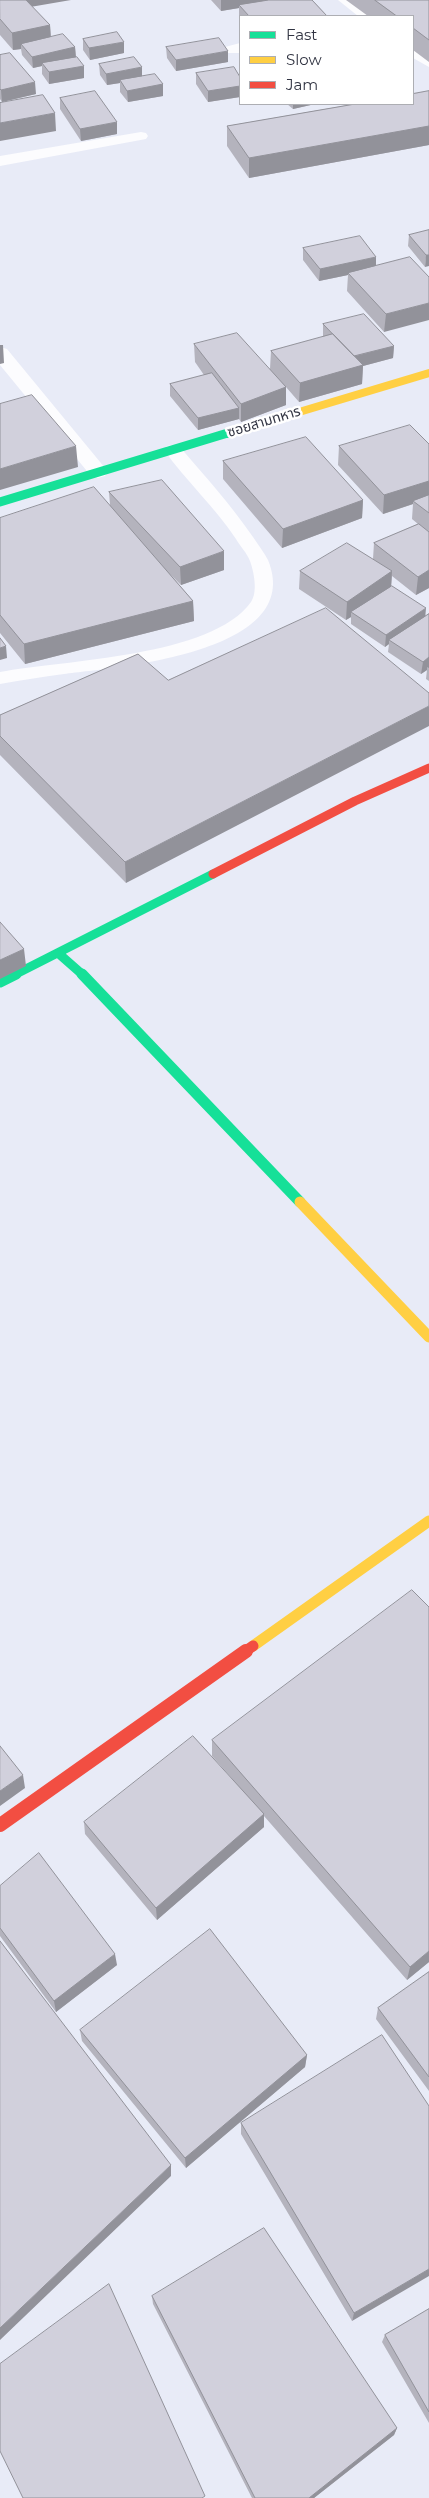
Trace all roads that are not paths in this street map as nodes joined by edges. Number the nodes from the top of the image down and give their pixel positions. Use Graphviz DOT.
graph roads {
  1 [pos="346,0"];
  2 [pos="367,15"];
  3 [pos="414,51"];
  4 [pos="429,62"];
  5 [pos="141,136"];
  6 [pos="0,161"];
  7 [pos="0,353"];
  8 [pos="429,373"];
  9 [pos="173,450"];
  10 [pos="98,472"];
  11 [pos="0,502"];
  12 [pos="0,678"];
  13 [pos="429,768"];
  14 [pos="58,953"];
  15 [pos="0,982"];
  16 [pos="429,1338"];
  17 [pos="429,1521"];
  18 [pos="0,1825"];
  1 -- 2 [label="street"];
  3 -- 4 [label="street"];
  5 -- 6 [label="lane"];
  7 -- 10 [label="street"];
  8 -- 9 [label="street, ซอยสามทหาร"];
  9 -- 10 [label="street, ซอยสามทหาร"];
  9 -- 12 [label="lane"];
  10 -- 11 [label="street, ซอยสามทหาร"];
  13 -- 14 [label="street"];
  14 -- 15 [label="street"];
  14 -- 16 [label="street"];
  17 -- 18 [label="street"];
}
